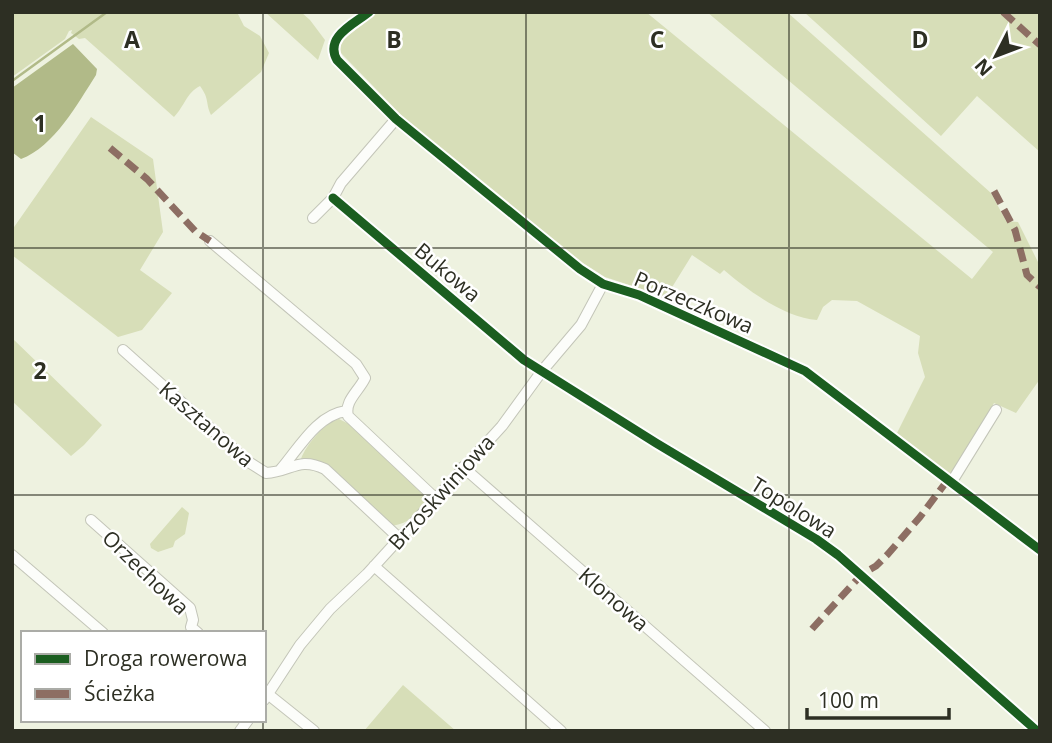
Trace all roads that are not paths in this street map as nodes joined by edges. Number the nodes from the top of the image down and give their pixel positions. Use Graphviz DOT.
graph roads {
  1 [pos="369,12"];
  2 [pos="396,118"];
  3 [pos="333,198"];
  4 [pos="313,218"];
  5 [pos="210,240"];
  6 [pos="603,284"];
  7 [pos="123,350"];
  8 [pos="542,371"];
  9 [pos="996,410"];
  10 [pos="346,411"];
  11 [pos="463,467"];
  12 [pos="281,468"];
  13 [pos="951,483"];
  14 [pos="435,498"];
  15 [pos="91,520"];
  16 [pos="399,538"];
  17 [pos="1040,550"];
  18 [pos="12,555"];
  19 [pos="374,566"];
  20 [pos="101,631"];
  21 [pos="191,631"];
  22 [pos="266,695"];
  23 [pos="314,731"];
  24 [pos="561,731"];
  25 [pos="765,731"];
  26 [pos="1037,731"];
  1 -- 2 [label="street, Porzeczkowa"];
  2 -- 3 [label="street"];
  2 -- 6 [label="street, Porzeczkowa"];
  3 -- 4 [label="street"];
  3 -- 8 [label="street, Bukowa"];
  5 -- 10 [label="street"];
  6 -- 8 [label="street, Brzoskwiniowa"];
  6 -- 13 [label="street, Porzeczkowa"];
  7 -- 12 [label="street, Kasztanowa"];
  8 -- 11 [label="street, Brzoskwiniowa"];
  8 -- 26 [label="street, Topolowa"];
  9 -- 13 [label="street"];
  10 -- 12 [label="street"];
  10 -- 14 [label="street"];
  11 -- 14 [label="street, Brzoskwiniowa"];
  11 -- 25 [label="street, Klonowa"];
  12 -- 16 [label="street, Kasztanowa"];
  13 -- 17 [label="street, Porzeczkowa"];
  14 -- 16 [label="street, Brzoskwiniowa"];
  15 -- 21 [label="street, Orzechowa"];
  16 -- 19 [label="street, Brzoskwiniowa"];
  18 -- 20 [label="street"];
  19 -- 22 [label="street, Brzoskwiniowa"];
  19 -- 24 [label="street"];
  22 -- 23 [label="street"];
}
